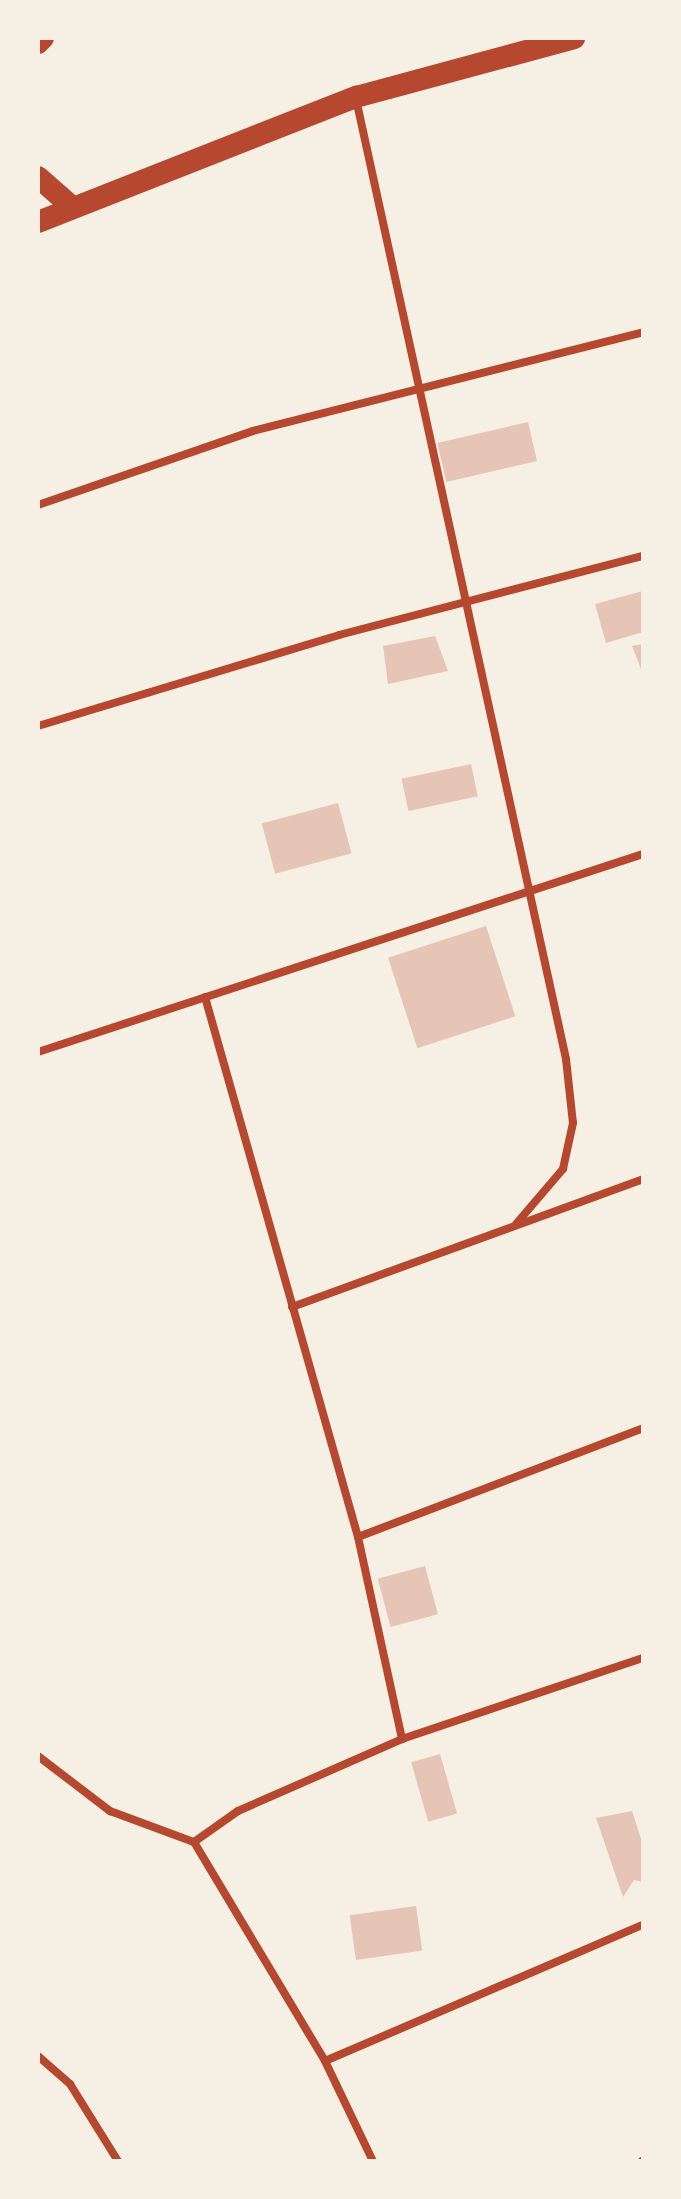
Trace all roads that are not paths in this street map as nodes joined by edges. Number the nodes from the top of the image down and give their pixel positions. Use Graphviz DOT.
graph roads {
  1 [pos="43,38"];
  2 [pos="574,38"];
  3 [pos="38,43"];
  4 [pos="356,97"];
  5 [pos="38,177"];
  6 [pos="71,206"];
  7 [pos="38,222"];
  8 [pos="643,332"];
  9 [pos="419,388"];
  10 [pos="38,505"];
  11 [pos="643,556"];
  12 [pos="465,602"];
  13 [pos="38,726"];
  14 [pos="643,854"];
  15 [pos="529,894"];
  16 [pos="205,997"];
  17 [pos="38,1052"];
  18 [pos="643,1179"];
  19 [pos="516,1224"];
  20 [pos="292,1307"];
  21 [pos="643,1428"];
  22 [pos="358,1537"];
  23 [pos="643,1658"];
  24 [pos="402,1739"];
  25 [pos="38,1756"];
  26 [pos="194,1842"];
  27 [pos="643,1925"];
  28 [pos="38,2056"];
  29 [pos="325,2061"];
  30 [pos="118,2161"];
  31 [pos="373,2161"];
  1 -- 3 [label="highway"];
  2 -- 4 [label="highway"];
  4 -- 6 [label="highway"];
  4 -- 9 [label="street"];
  5 -- 6 [label="highway"];
  6 -- 7 [label="highway"];
  8 -- 9 [label="street"];
  9 -- 10 [label="street"];
  9 -- 12 [label="street"];
  11 -- 12 [label="street"];
  12 -- 13 [label="street"];
  12 -- 15 [label="street"];
  14 -- 15 [label="street"];
  15 -- 16 [label="street"];
  15 -- 19 [label="street"];
  16 -- 17 [label="street"];
  16 -- 20 [label="street"];
  18 -- 19 [label="street"];
  19 -- 20 [label="street"];
  20 -- 22 [label="street"];
  21 -- 22 [label="street"];
  22 -- 24 [label="street"];
  23 -- 24 [label="street"];
  24 -- 26 [label="street"];
  25 -- 26 [label="street"];
  26 -- 29 [label="street"];
  27 -- 29 [label="street"];
  28 -- 30 [label="street"];
  29 -- 31 [label="street"];
}
